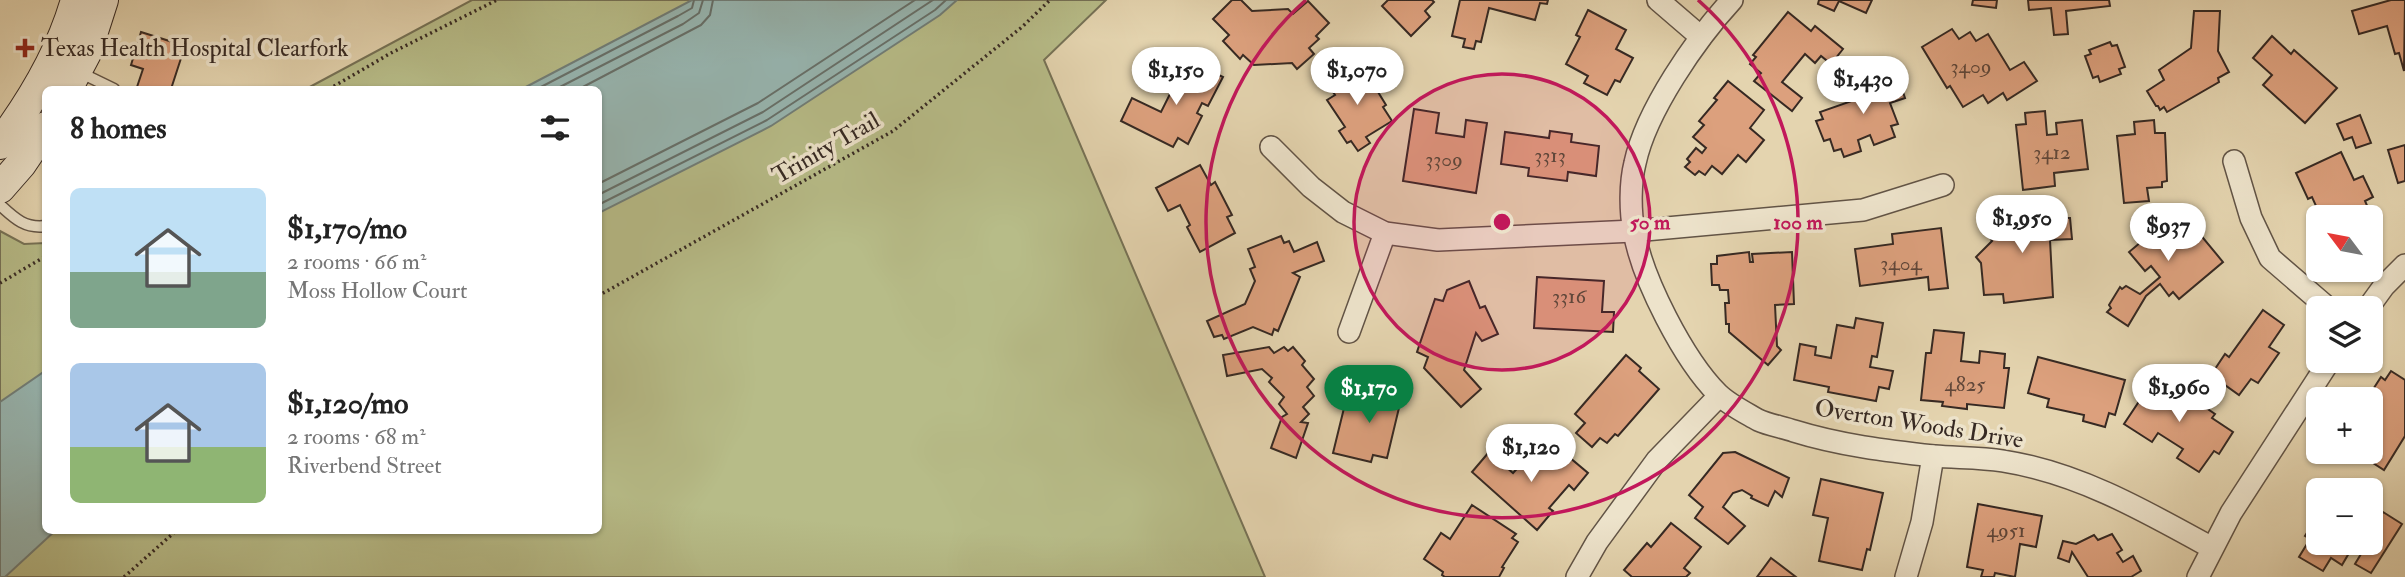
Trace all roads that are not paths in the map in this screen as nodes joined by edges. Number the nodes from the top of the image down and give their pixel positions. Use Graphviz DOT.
graph roads {
  1 [pos="76,0"];
  2 [pos="103,0"];
  3 [pos="1658,0"];
  4 [pos="1731,0"];
  5 [pos="1701,37"];
  6 [pos="72,80"];
  7 [pos="100,86"];
  8 [pos="42,133"];
  9 [pos="0,144"];
  10 [pos="1271,147"];
  11 [pos="2234,161"];
  12 [pos="1943,185"];
  13 [pos="0,188"];
  14 [pos="0,205"];
  15 [pos="42,226"];
  16 [pos="1634,231"];
  17 [pos="1385,233"];
  18 [pos="2405,265"];
  19 [pos="2314,296"];
  20 [pos="2377,296"];
  21 [pos="1349,332"];
  22 [pos="2321,373"];
  23 [pos="1719,396"];
  24 [pos="1933,456"];
  25 [pos="2212,548"];
  26 [pos="1577,577"];
  27 [pos="1906,577"];
  28 [pos="2198,577"];
  1 -- 9 [label="street"];
  2 -- 6 [label="street"];
  3 -- 5 [label="street"];
  4 -- 5 [label="street, Overton Woods Drive"];
  5 -- 16 [label="street, Overton Woods Drive"];
  6 -- 7 [label="lane"];
  8 -- 13 [label="street"];
  10 -- 17 [label="street"];
  11 -- 19 [label="street"];
  12 -- 16 [label="street"];
  14 -- 15 [label="lane"];
  16 -- 17 [label="street"];
  16 -- 23 [label="street, Overton Woods Drive"];
  17 -- 21 [label="street"];
  18 -- 20 [label="street"];
  22 -- 25 [label="street"];
  23 -- 24 [label="street, Overton Woods Drive"];
  23 -- 26 [label="street"];
  24 -- 25 [label="street, Overton Woods Drive"];
  24 -- 27 [label="street"];
  25 -- 28 [label="street"];
}
